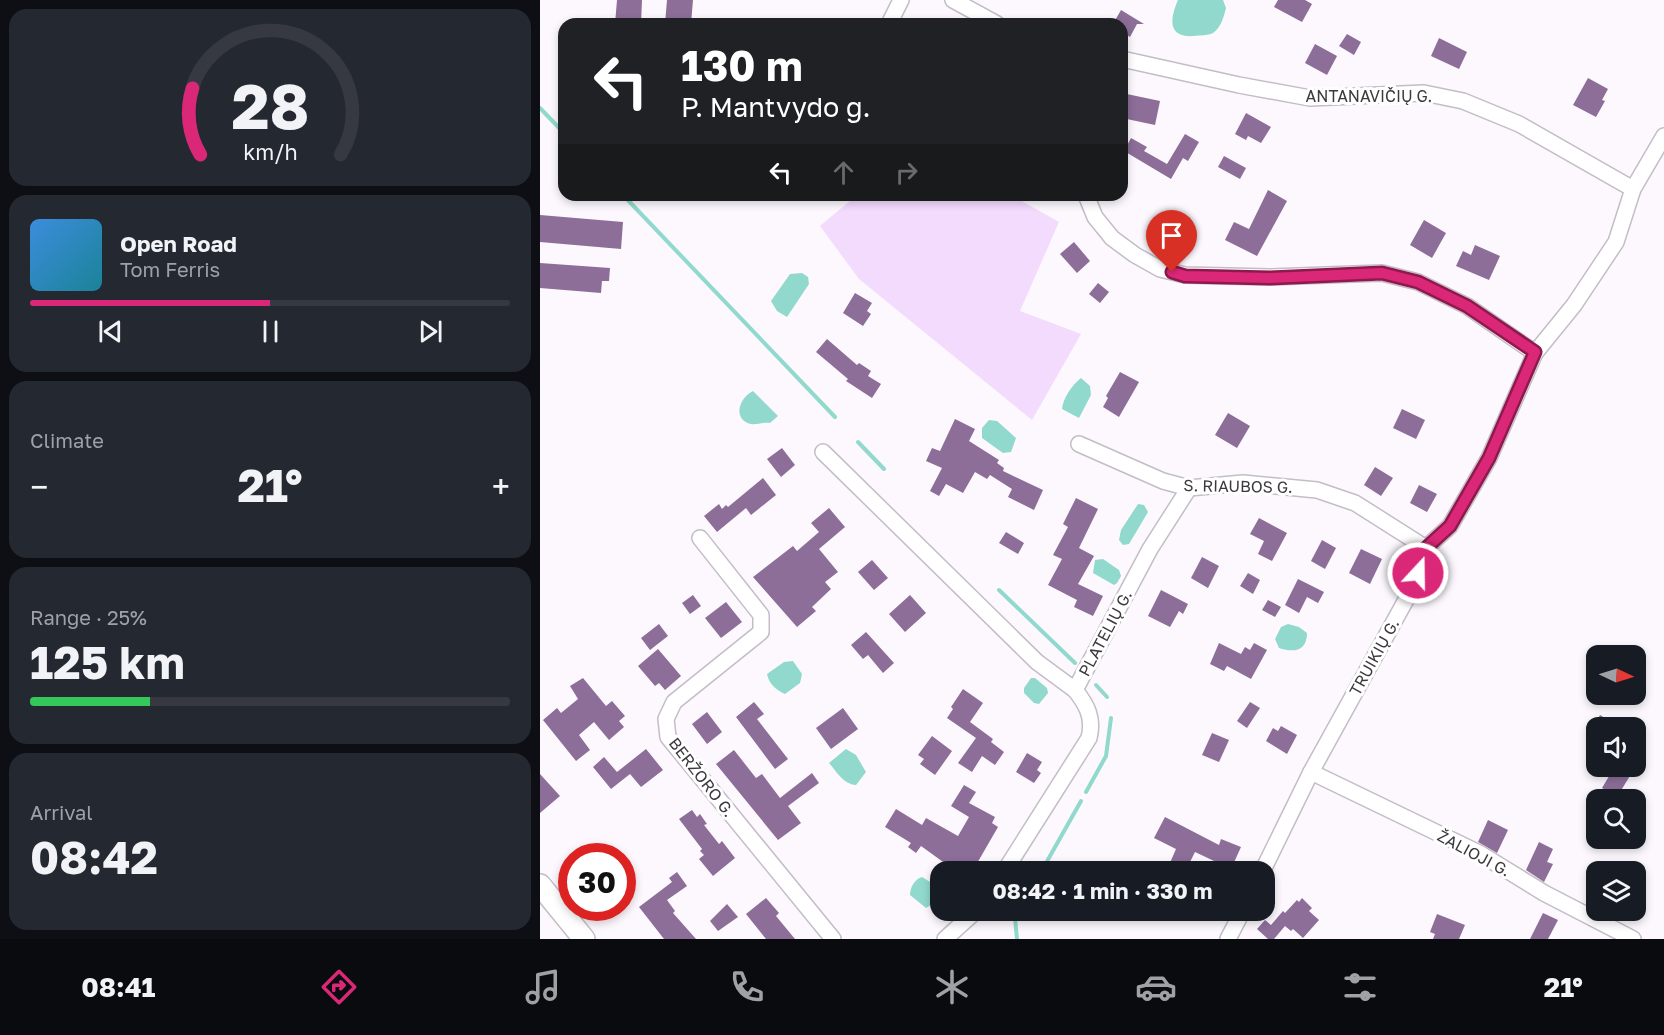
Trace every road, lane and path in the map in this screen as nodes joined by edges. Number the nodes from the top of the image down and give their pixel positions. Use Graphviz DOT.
graph roads {
  1 [pos="901,0"];
  2 [pos="953,0"];
  3 [pos="892,18"];
  4 [pos="986,18"];
  5 [pos="1128,60"];
  6 [pos="1664,136"];
  7 [pos="1633,189"];
  8 [pos="1088,201"];
  9 [pos="1535,352"];
  10 [pos="1079,444"];
  11 [pos="823,452"];
  12 [pos="1189,488"];
  13 [pos="700,538"];
  14 [pos="1426,548"];
  15 [pos="1075,690"];
  16 [pos="1311,772"];
  17 [pos="1011,861"];
  18 [pos="1267,861"];
  19 [pos="540,885"];
  20 [pos="965,921"];
  21 [pos="1237,921"];
  22 [pos="584,939"];
  23 [pos="833,939"];
  24 [pos="945,939"];
  25 [pos="1228,939"];
  26 [pos="1633,939"];
  1 -- 3 [label="street"];
  2 -- 4 [label="street"];
  5 -- 7 [label="street, ANTANAVIČIŲ G."];
  6 -- 7 [label="street, TRUIKIŲ G."];
  7 -- 9 [label="street, TRUIKIŲ G."];
  8 -- 9 [label="street"];
  9 -- 14 [label="street, TRUIKIŲ G."];
  10 -- 12 [label="street, S. RIAUBOS G."];
  11 -- 15 [label="street"];
  12 -- 14 [label="street, S. RIAUBOS G."];
  12 -- 15 [label="street, PLATELIŲ G."];
  13 -- 23 [label="street, BERŽORO G."];
  14 -- 16 [label="street, TRUIKIŲ G."];
  15 -- 17 [label="street, PLATELIŲ G."];
  16 -- 18 [label="street, TRUIKIŲ G."];
  16 -- 26 [label="street, ŽALIOJI G."];
  19 -- 22 [label="main road"];
  20 -- 24 [label="street"];
  21 -- 25 [label="street"];
}
